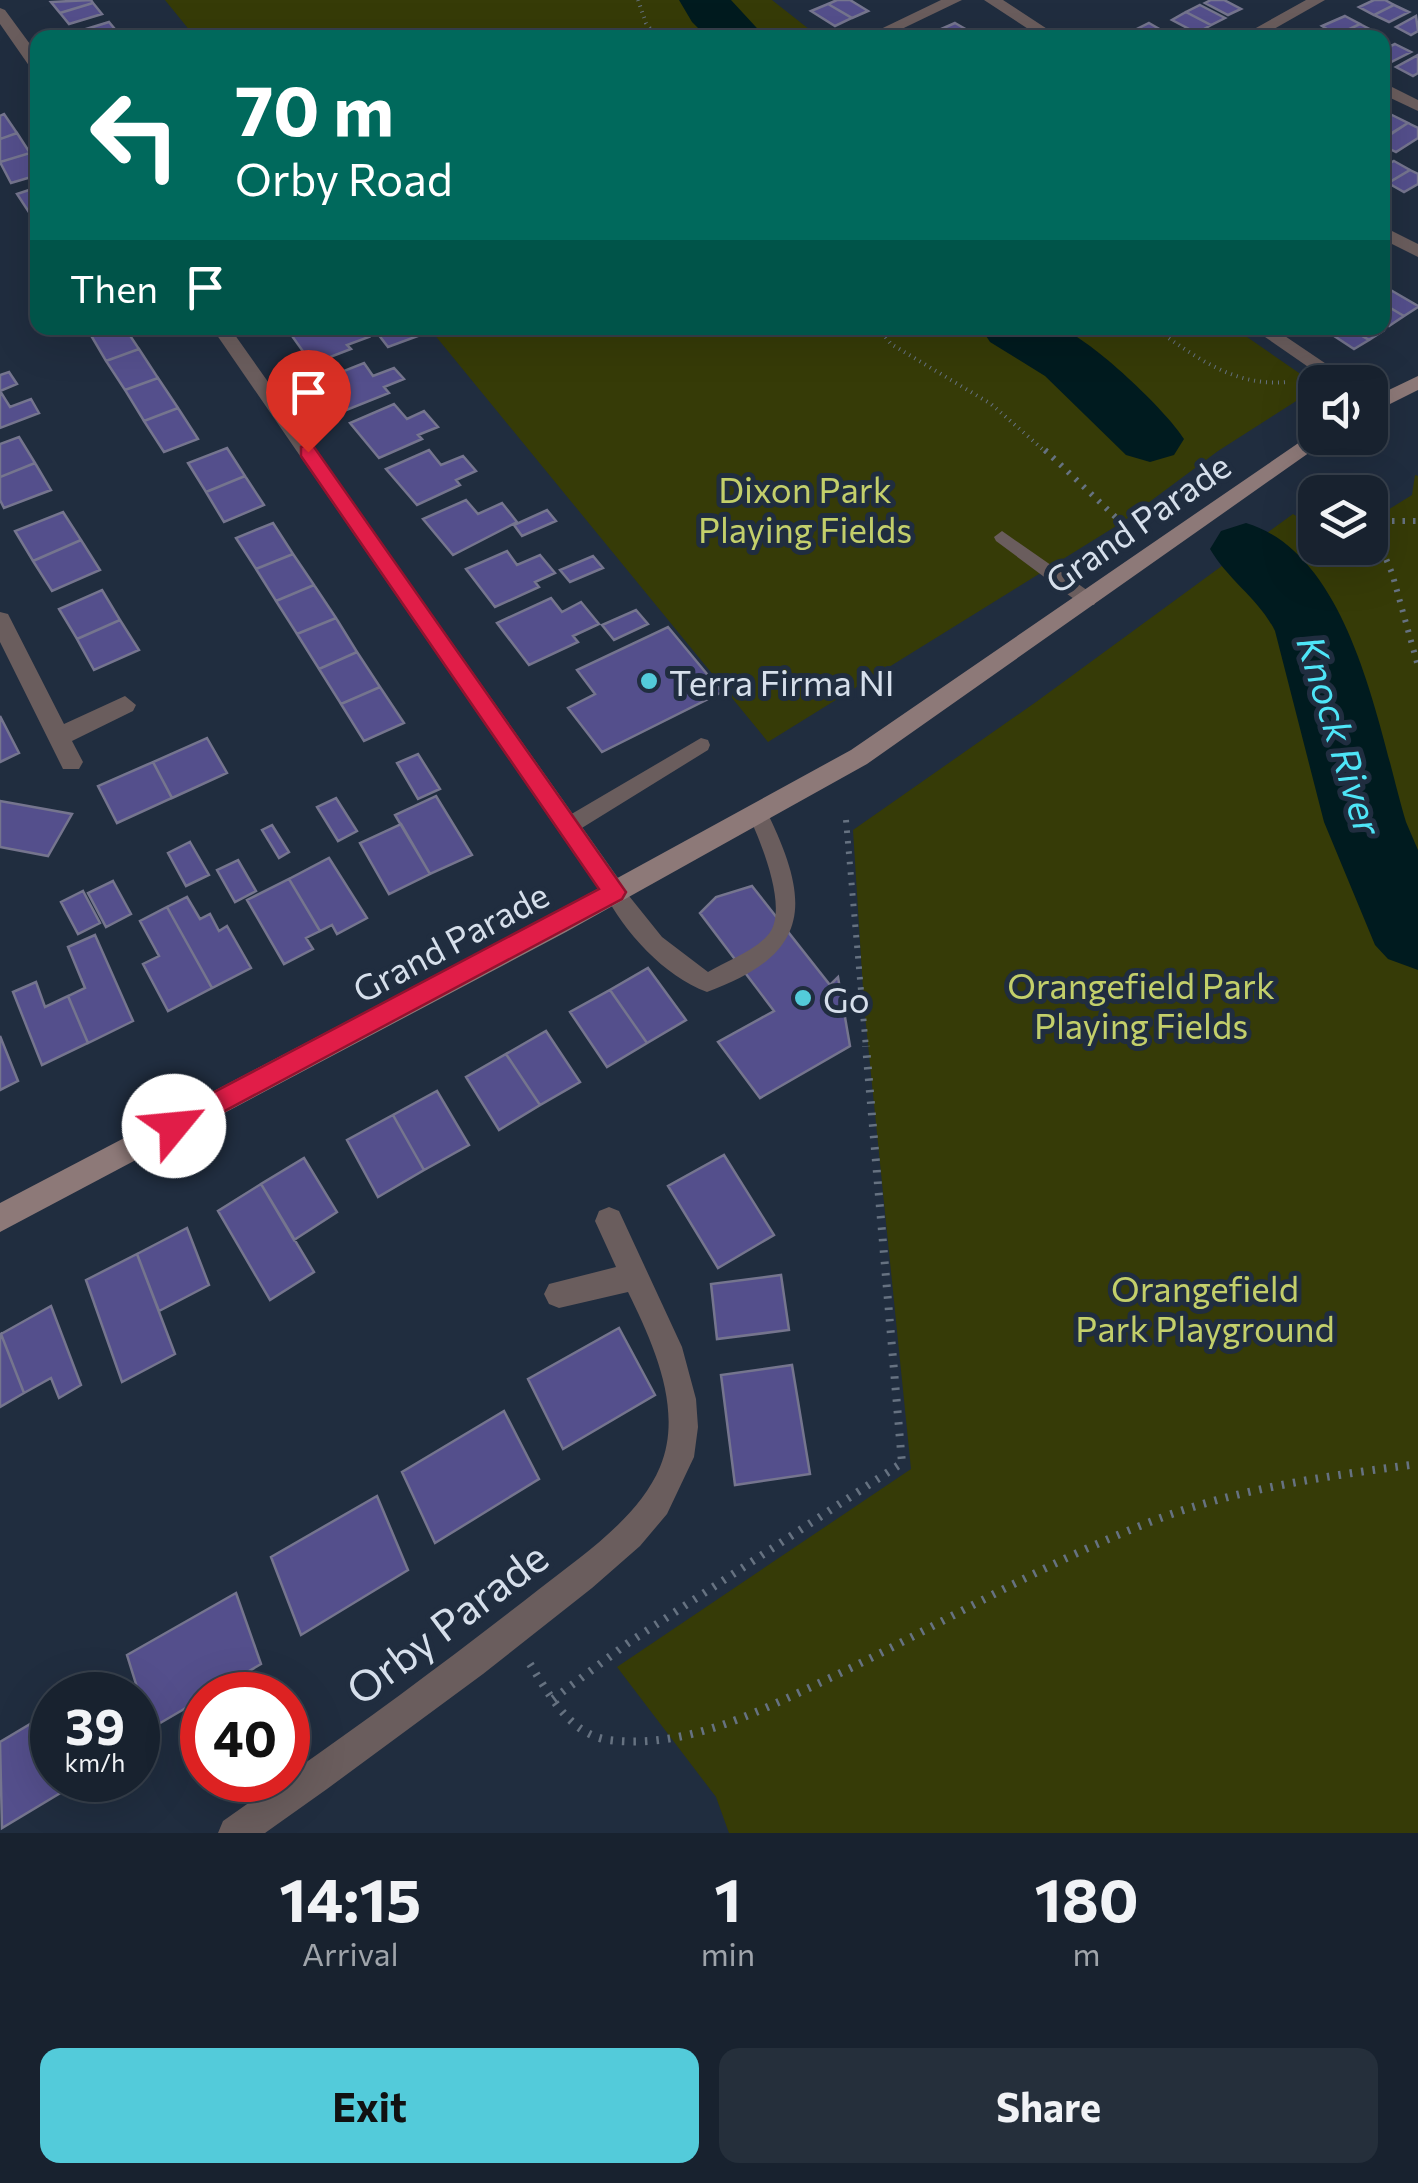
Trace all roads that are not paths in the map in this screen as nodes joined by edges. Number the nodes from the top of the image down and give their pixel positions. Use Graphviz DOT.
graph roads {
  1 [pos="954,0"];
  2 [pos="992,0"];
  3 [pos="1318,0"];
  4 [pos="0,13"];
  5 [pos="1269,25"];
  6 [pos="887,30"];
  7 [pos="1041,30"];
  8 [pos="1260,30"];
  9 [pos="1278,30"];
  10 [pos="30,56"];
  11 [pos="1390,91"];
  12 [pos="1418,106"];
  13 [pos="1390,236"];
  14 [pos="1418,252"];
  15 [pos="225,335"];
  16 [pos="1272,335"];
  17 [pos="1317,365"];
  18 [pos="1418,382"];
  19 [pos="1388,396"];
  20 [pos="1298,453"];
  21 [pos="1002,537"];
  22 [pos="1088,600"];
  23 [pos="0,620"];
  24 [pos="125,705"];
  25 [pos="58,736"];
  26 [pos="701,746"];
  27 [pos="71,762"];
  28 [pos="758,814"];
  29 [pos="570,825"];
  30 [pos="614,892"];
  31 [pos="0,1218"];
  32 [pos="609,1221"];
  33 [pos="633,1277"];
  34 [pos="559,1294"];
  35 [pos="236,1833"];
  1 -- 6 [label="street"];
  2 -- 7 [label="street"];
  3 -- 5 [label="street"];
  4 -- 10 [label="street"];
  5 -- 8 [label="street"];
  5 -- 9 [label="street"];
  11 -- 12 [label="street"];
  13 -- 14 [label="street"];
  15 -- 29 [label="street"];
  16 -- 17 [label="street"];
  18 -- 19 [label="street"];
  20 -- 22 [label="street, Grand Parade"];
  21 -- 22 [label="lane"];
  22 -- 28 [label="street, Grand Parade"];
  23 -- 25 [label="street"];
  24 -- 25 [label="street"];
  25 -- 27 [label="street"];
  26 -- 29 [label="lane"];
  28 -- 30 [label="street, Grand Parade"];
  28 -- 30 [label="lane"];
  29 -- 30 [label="street"];
  30 -- 31 [label="street, Grand Parade"];
  32 -- 33 [label="street, Orby Parade"];
  33 -- 34 [label="street"];
  33 -- 35 [label="street, Orby Parade"];
}
